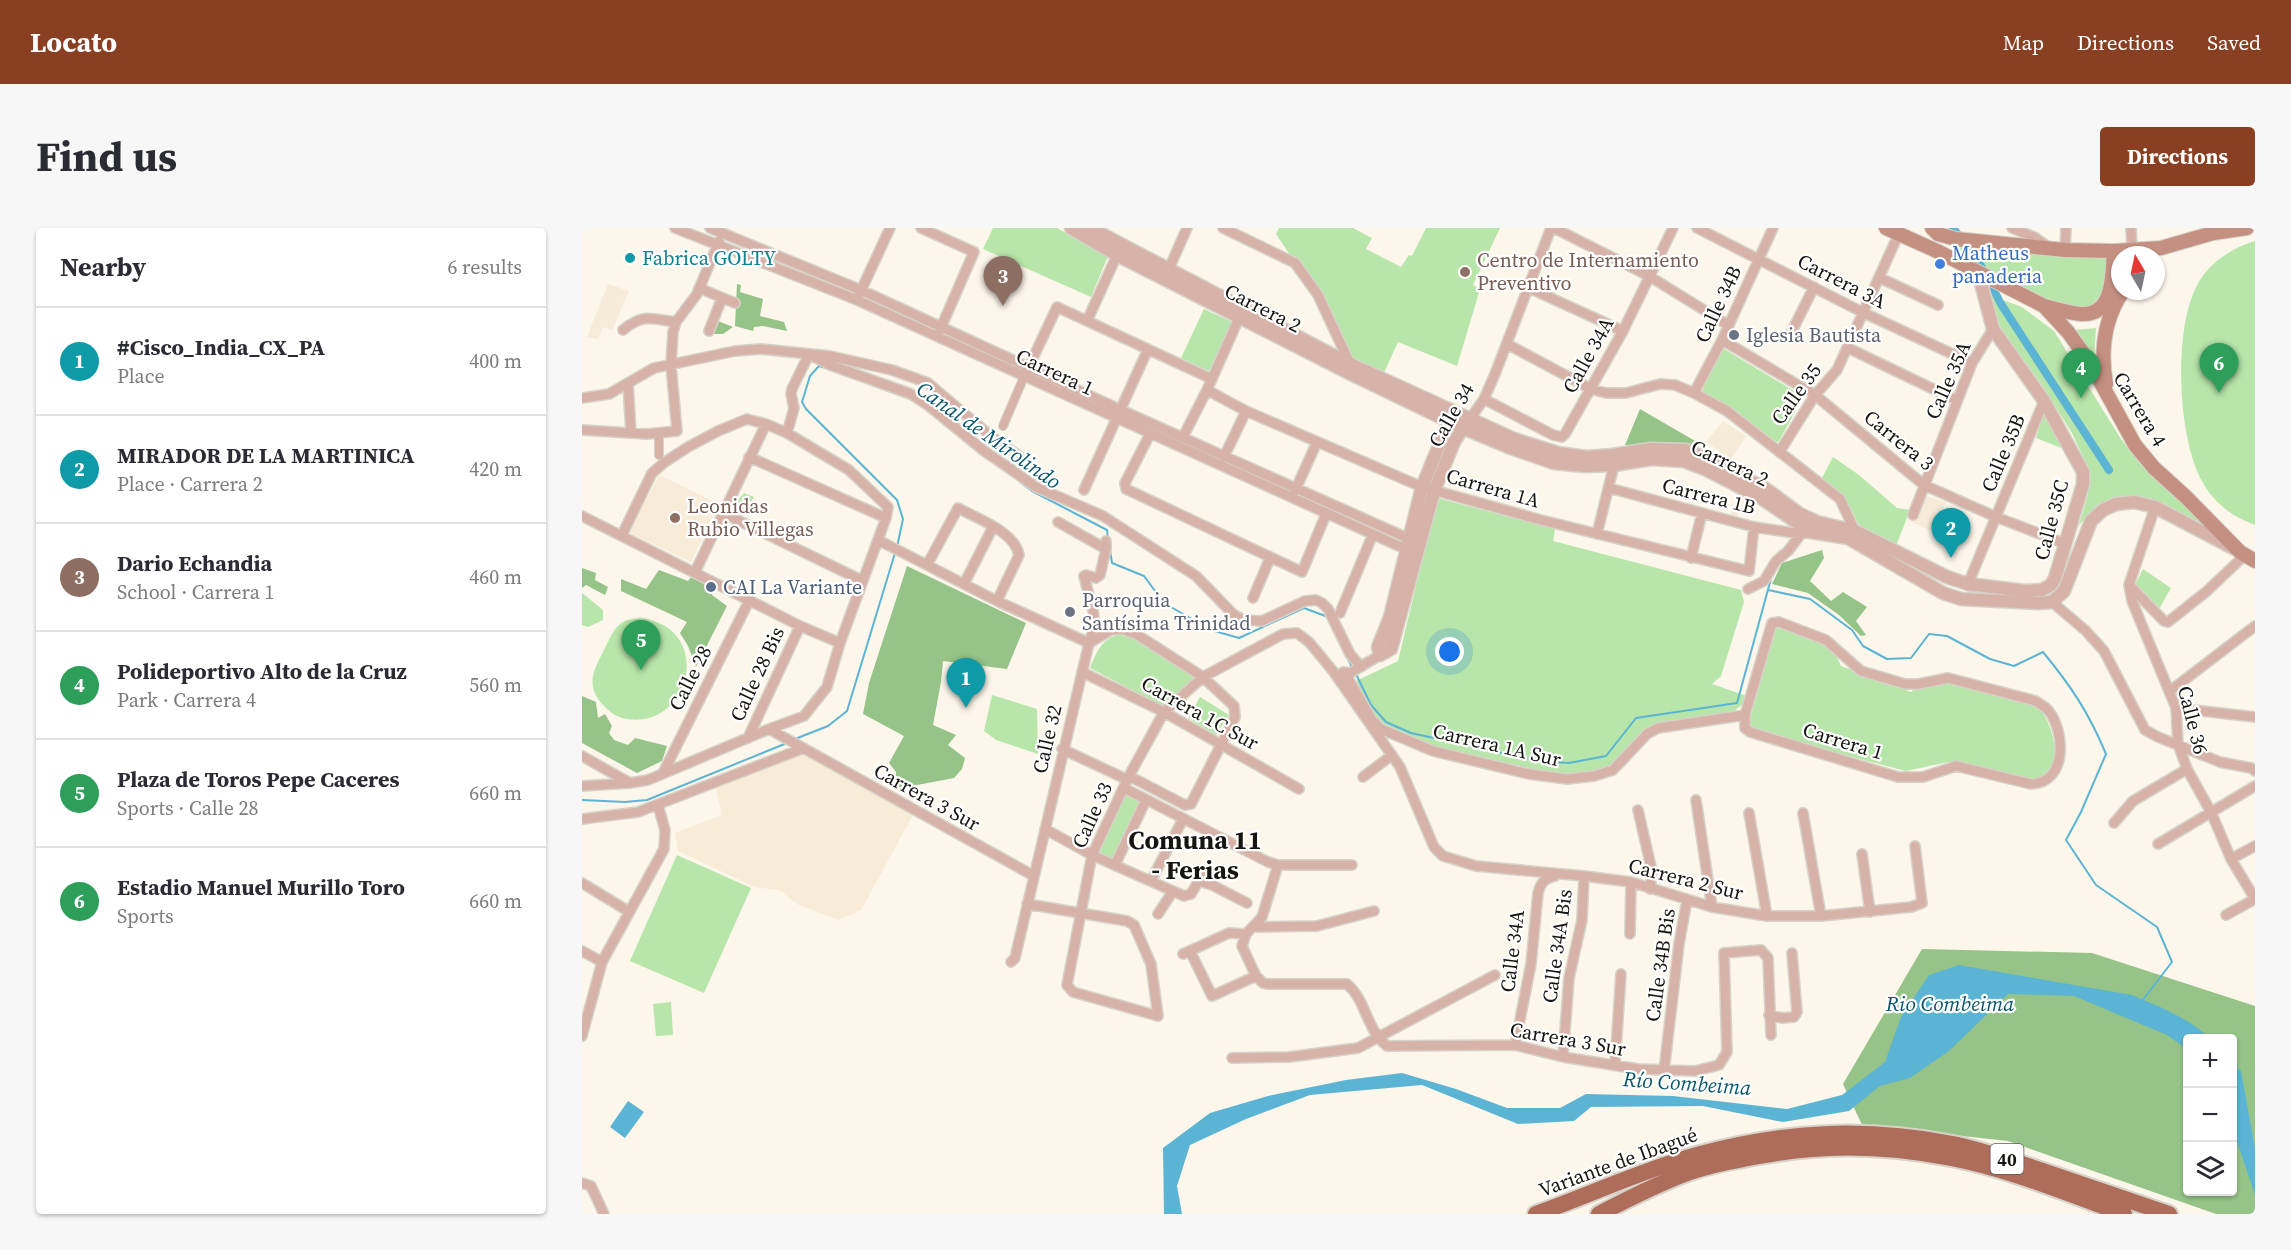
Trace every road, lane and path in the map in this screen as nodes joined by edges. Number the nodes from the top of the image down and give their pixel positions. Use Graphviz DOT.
graph roads {
  1 [pos="675,228"];
  2 [pos="710,228"];
  3 [pos="891,228"];
  4 [pos="921,228"];
  5 [pos="1071,228"];
  6 [pos="1090,228"];
  7 [pos="1187,228"];
  8 [pos="1223,228"];
  9 [pos="1553,228"];
  10 [pos="1672,228"];
  11 [pos="1697,228"];
  12 [pos="1773,228"];
  13 [pos="1886,228"];
  14 [pos="1932,228"];
  15 [pos="2012,228"];
  16 [pos="2066,228"];
  17 [pos="2131,228"];
  18 [pos="2247,228"];
  19 [pos="724,230"];
  20 [pos="2219,230"];
  21 [pos="1900,231"];
  22 [pos="1955,236"];
  23 [pos="717,245"];
  24 [pos="2132,246"];
  25 [pos="2049,248"];
  26 [pos="2165,249"];
  27 [pos="2065,250"];
  28 [pos="2111,251"];
  29 [pos="1939,252"];
  30 [pos="1118,255"];
  31 [pos="1758,259"];
  32 [pos="1168,271"];
  33 [pos="1981,274"];
  34 [pos="1649,276"];
  35 [pos="1880,278"];
  36 [pos="1814,287"];
  37 [pos="699,288"];
  38 [pos="1529,288"];
  39 [pos="861,290"];
  40 [pos="2111,290"];
  41 [pos="722,297"];
  42 [pos="857,300"];
  43 [pos="2117,300"];
  44 [pos="735,303"];
  45 [pos="1938,305"];
  46 [pos="2044,306"];
  47 [pos="1864,313"];
  48 [pos="1239,318"];
  49 [pos="1088,321"];
  50 [pos="676,322"];
  51 [pos="1728,325"];
  52 [pos="1993,329"];
  53 [pos="623,330"];
  54 [pos="709,331"];
  55 [pos="1623,331"];
  56 [pos="938,332"];
  57 [pos="1790,334"];
  58 [pos="1722,340"];
  59 [pos="1507,344"];
  60 [pos="1848,348"];
  61 [pos="1148,350"];
  62 [pos="809,354"];
  63 [pos="1972,363"];
  64 [pos="1350,364"];
  65 [pos="671,365"];
  66 [pos="1029,368"];
  67 [pos="1024,377"];
  68 [pos="1212,379"];
  69 [pos="628,383"];
  70 [pos="1591,388"];
  71 [pos="1207,390"];
  72 [pos="1694,393"];
  73 [pos="1815,395"];
  74 [pos="582,398"];
  75 [pos="1484,399"];
  76 [pos="1956,400"];
  77 [pos="2044,401"];
  78 [pos="2112,403"];
  79 [pos="1246,411"];
  80 [pos="1119,415"];
  81 [pos="1451,417"];
  82 [pos="766,424"];
  83 [pos="1466,424"];
  84 [pos="1003,426"];
  85 [pos="582,430"];
  86 [pos="631,433"];
  87 [pos="787,433"];
  88 [pos="659,434"];
  89 [pos="1150,434"];
  90 [pos="1183,437"];
  91 [pos="1317,442"];
  92 [pos="1780,451"];
  93 [pos="658,455"];
  94 [pos="749,457"];
  95 [pos="1020,457"];
  96 [pos="1224,457"];
  97 [pos="1614,465"];
  98 [pos="1924,485"];
  99 [pos="1609,488"];
  100 [pos="1296,489"];
  101 [pos="1428,489"];
  102 [pos="1084,490"];
  103 [pos="1292,498"];
  104 [pos="2155,507"];
  105 [pos="723,513"];
  106 [pos="1702,513"];
  107 [pos="1326,514"];
  108 [pos="1913,515"];
  109 [pos="582,516"];
  110 [pos="1996,517"];
  111 [pos="886,518"];
  112 [pos="1058,522"];
  113 [pos="993,527"];
  114 [pos="1754,527"];
  115 [pos="1855,531"];
  116 [pos="1806,533"];
  117 [pos="1373,534"];
  118 [pos="1597,534"];
  119 [pos="622,536"];
  120 [pos="878,540"];
  121 [pos="2066,544"];
  122 [pos="1413,547"];
  123 [pos="2247,556"];
  124 [pos="1270,558"];
  125 [pos="1690,558"];
  126 [pos="927,565"];
  127 [pos="695,572"];
  128 [pos="2055,578"];
  129 [pos="863,581"];
  130 [pos="964,584"];
  131 [pos="1968,584"];
  132 [pos="2129,585"];
  133 [pos="1748,589"];
  134 [pos="1253,598"];
  135 [pos="750,599"];
  136 [pos="997,600"];
  137 [pos="2052,602"];
  138 [pos="1340,613"];
  139 [pos="800,626"];
  140 [pos="2255,626"];
  141 [pos="840,643"];
  142 [pos="1089,643"];
  143 [pos="1380,655"];
  144 [pos="1333,671"];
  145 [pos="1354,671"];
  146 [pos="1082,672"];
  147 [pos="1203,677"];
  148 [pos="2170,691"];
  149 [pos="2176,708"];
  150 [pos="1164,712"];
  151 [pos="1745,715"];
  152 [pos="2255,717"];
  153 [pos="769,729"];
  154 [pos="748,738"];
  155 [pos="1221,744"];
  156 [pos="2178,744"];
  157 [pos="800,747"];
  158 [pos="1062,749"];
  159 [pos="1392,755"];
  160 [pos="582,756"];
  161 [pos="2187,769"];
  162 [pos="2255,771"];
  163 [pos="663,773"];
  164 [pos="1363,777"];
  165 [pos="1127,782"];
  166 [pos="630,783"];
  167 [pos="582,786"];
  168 [pos="2255,786"];
  169 [pos="1299,789"];
  170 [pos="1146,800"];
  171 [pos="1696,800"];
  172 [pos="658,805"];
  173 [pos="1638,810"];
  174 [pos="2211,812"];
  175 [pos="1749,813"];
  176 [pos="1803,813"];
  177 [pos="582,819"];
  178 [pos="1184,819"];
  179 [pos="2114,823"];
  180 [pos="1045,829"];
  181 [pos="2158,844"];
  182 [pos="1915,846"];
  183 [pos="2255,846"];
  184 [pos="1862,854"];
  185 [pos="1092,855"];
  186 [pos="2231,859"];
  187 [pos="1114,865"];
  188 [pos="1278,865"];
  189 [pos="1352,865"];
  190 [pos="1204,872"];
  191 [pos="1559,874"];
  192 [pos="1034,876"];
  193 [pos="1584,876"];
  194 [pos="1151,880"];
  195 [pos="1198,881"];
  196 [pos="1631,882"];
  197 [pos="582,883"];
  198 [pos="1650,889"];
  199 [pos="1173,891"];
  200 [pos="2255,899"];
  201 [pos="1687,900"];
  202 [pos="1247,903"];
  203 [pos="1027,904"];
  204 [pos="1712,908"];
  205 [pos="628,911"];
  206 [pos="1374,911"];
  207 [pos="1870,912"];
  208 [pos="1080,913"];
  209 [pos="1158,914"];
  210 [pos="2226,915"];
  211 [pos="1767,916"];
  212 [pos="1821,916"];
  213 [pos="1255,927"];
  214 [pos="1246,934"];
  215 [pos="1630,934"];
  216 [pos="582,951"];
  217 [pos="1792,953"];
  218 [pos="602,962"];
  219 [pos="1011,962"];
  220 [pos="1621,974"];
  221 [pos="1495,975"];
  222 [pos="1257,978"];
  223 [pos="582,993"];
  224 [pos="594,995"];
  225 [pos="1768,1015"];
  226 [pos="1771,1035"];
  227 [pos="582,1036"];
  228 [pos="1377,1037"];
  229 [pos="1515,1045"];
  230 [pos="1563,1057"];
  231 [pos="1232,1058"];
  232 [pos="1615,1064"];
  233 [pos="1664,1071"];
  234 [pos="1841,1139"];
  235 [pos="582,1184"];
  236 [pos="604,1214"];
  237 [pos="1536,1214"];
  238 [pos="1599,1214"];
  239 [pos="2124,1214"];
  240 [pos="2169,1214"];
  1 -- 23 [label="street, Carrera 1"];
  2 -- 19 [label="street, Carrera 1"];
  3 -- 39 [label="street"];
  4 -- 56 [label="street"];
  5 -- 30 [label="street, Carrera 2"];
  6 -- 32 [label="street, Carrera 2"];
  7 -- 32 [label="street"];
  8 -- 64 [label="street"];
  9 -- 34 [label="street"];
  9 -- 38 [label="street, Calle 34"];
  10 -- 34 [label="street, Calle 34A"];
  11 -- 31 [label="street, Carrera 3A"];
  12 -- 31 [label="street, Calle 34B"];
  13 -- 21 [label="main road, Carrera 4"];
  14 -- 22 [label="main road"];
  15 -- 25 [label="street"];
  16 -- 27 [label="street"];
  17 -- 24 [label="street"];
  18 -- 20 [label="main road"];
  19 -- 23 [label="street"];
  19 -- 39 [label="street, Carrera 1"];
  20 -- 26 [label="main road"];
  21 -- 29 [label="main road, Carrera 4"];
  21 -- 35 [label="street, Calle 35"];
  22 -- 25 [label="main road"];
  22 -- 29 [label="main road"];
  23 -- 37 [label="street"];
  23 -- 42 [label="street, Carrera 1"];
  25 -- 27 [label="main road"];
  27 -- 28 [label="main road"];
  29 -- 33 [label="main road, Carrera 4"];
  30 -- 48 [label="street, Carrera 2"];
  30 -- 49 [label="street"];
  31 -- 36 [label="street, Carrera 3A"];
  31 -- 51 [label="street, Calle 34B"];
  32 -- 64 [label="street, Carrera 2"];
  33 -- 46 [label="main road, Carrera 4"];
  33 -- 52 [label="street"];
  34 -- 51 [label="street"];
  34 -- 55 [label="street, Calle 34A"];
  35 -- 45 [label="street"];
  35 -- 47 [label="street, Calle 35"];
  36 -- 47 [label="street, Carrera 3A"];
  36 -- 57 [label="street"];
  37 -- 41 [label="street"];
  37 -- 50 [label="street"];
  38 -- 55 [label="street"];
  38 -- 59 [label="street, Calle 34"];
  39 -- 42 [label="street"];
  39 -- 56 [label="street, Carrera 1"];
  40 -- 46 [label="main road"];
  41 -- 44 [label="street"];
  41 -- 54 [label="street"];
  42 -- 56 [label="street, Carrera 1"];
  43 -- 78 [label="main road"];
  46 -- 78 [label="main road, Carrera 4"];
  47 -- 60 [label="street, Calle 35"];
  47 -- 63 [label="street, Carrera 3A"];
  48 -- 68 [label="street"];
  48 -- 81 [label="street, Carrera 2"];
  49 -- 61 [label="street"];
  49 -- 66 [label="street"];
  50 -- 53 [label="street"];
  50 -- 65 [label="street"];
  51 -- 58 [label="street, Calle 34B"];
  52 -- 63 [label="street, Calle 35A"];
  52 -- 77 [label="street"];
  55 -- 70 [label="street, Calle 34A"];
  56 -- 66 [label="street, Carrera 1"];
  56 -- 67 [label="street, Carrera 1"];
  58 -- 72 [label="street, Calle 34B"];
  58 -- 73 [label="street, Carrera 3"];
  59 -- 70 [label="street"];
  59 -- 75 [label="street, Calle 34"];
  60 -- 73 [label="street, Calle 35"];
  60 -- 76 [label="street"];
  61 -- 68 [label="street"];
  61 -- 80 [label="street"];
  62 -- 65 [label="street"];
  62 -- 87 [label="street"];
  62 -- 95 [label="street"];
  62 -- 145 [label="street, Carrera 1A Sur"];
  63 -- 76 [label="street, Calle 35A"];
  64 -- 81 [label="street, Carrera 2"];
  65 -- 69 [label="street"];
  65 -- 88 [label="street"];
  66 -- 67 [label="street"];
  66 -- 80 [label="street, Carrera 1"];
  67 -- 80 [label="street, Carrera 1"];
  67 -- 84 [label="street"];
  68 -- 71 [label="street"];
  69 -- 74 [label="street"];
  69 -- 86 [label="street"];
  70 -- 72 [label="street"];
  70 -- 75 [label="street, Calle 34A"];
  71 -- 79 [label="street, Carrera 1A"];
  71 -- 90 [label="street"];
  72 -- 92 [label="street"];
  73 -- 92 [label="street, Calle 35"];
  73 -- 98 [label="street, Carrera 3"];
  75 -- 83 [label="street, Calle 34"];
  76 -- 98 [label="street, Calle 35A"];
  77 -- 110 [label="street, Calle 35B"];
  77 -- 121 [label="street, Calle 35C"];
  78 -- 123 [label="main road, Carrera 4"];
  79 -- 91 [label="street, Carrera 1A"];
  79 -- 96 [label="street"];
  80 -- 89 [label="street, Carrera 1"];
  80 -- 90 [label="street, Carrera 1"];
  80 -- 102 [label="street"];
  81 -- 83 [label="street, Carrera 2"];
  81 -- 101 [label="street, Calle 34"];
  82 -- 87 [label="street"];
  82 -- 94 [label="street"];
  82 -- 119 [label="street"];
  83 -- 97 [label="street, Carrera 2"];
  83 -- 101 [label="street, Calle 34"];
  83 -- 115 [label="street, Carrera 2"];
  85 -- 86 [label="street"];
  86 -- 88 [label="street"];
  87 -- 111 [label="street"];
  88 -- 93 [label="street"];
  89 -- 103 [label="street, Carrera 1"];
  89 -- 124 [label="street"];
  90 -- 96 [label="street, Carrera 1"];
  91 -- 100 [label="street"];
  91 -- 101 [label="street, Carrera 1A"];
  92 -- 115 [label="street"];
  94 -- 105 [label="street"];
  94 -- 111 [label="street"];
  96 -- 100 [label="street, Carrera 1"];
  97 -- 99 [label="street"];
  97 -- 116 [label="street, Carrera 2"];
  98 -- 108 [label="street, Calle 35A"];
  98 -- 110 [label="street, Carrera 3"];
  99 -- 106 [label="street, Carrera 1B"];
  99 -- 118 [label="street"];
  100 -- 103 [label="street"];
  100 -- 122 [label="street, Carrera 1"];
  101 -- 118 [label="street, Carrera 1A"];
  101 -- 122 [label="street, Calle 34"];
  103 -- 107 [label="street, Carrera 1"];
  104 -- 123 [label="street"];
  104 -- 132 [label="street"];
  104 -- 137 [label="street, Calle 35C"];
  105 -- 127 [label="street"];
  105 -- 129 [label="street"];
  106 -- 114 [label="street, Carrera 1B"];
  106 -- 125 [label="street"];
  107 -- 117 [label="street, Carrera 1"];
  107 -- 124 [label="street"];
  109 -- 119 [label="street"];
  110 -- 121 [label="street, Carrera 3"];
  110 -- 131 [label="street, Calle 35B"];
  111 -- 120 [label="street"];
  112 -- 142 [label="street, Calle 32"];
  113 -- 126 [label="street"];
  113 -- 130 [label="street"];
  113 -- 136 [label="street"];
  114 -- 116 [label="street, Carrera 1B"];
  114 -- 125 [label="street, Carrera 1A"];
  115 -- 131 [label="street, Carrera 2"];
  116 -- 133 [label="street"];
  116 -- 137 [label="street, Carrera 2"];
  117 -- 122 [label="street, Carrera 1"];
  117 -- 138 [label="street"];
  118 -- 125 [label="street, Carrera 1A"];
  119 -- 127 [label="street"];
  120 -- 126 [label="street"];
  120 -- 129 [label="street"];
  121 -- 128 [label="street, Calle 35C"];
  122 -- 143 [label="street, Calle 34"];
  123 -- 132 [label="street"];
  124 -- 134 [label="street"];
  126 -- 130 [label="street"];
  127 -- 135 [label="street"];
  128 -- 131 [label="street, Carrera 2"];
  129 -- 141 [label="street"];
  130 -- 136 [label="street"];
  132 -- 148 [label="street, Calle 36"];
  135 -- 139 [label="street"];
  135 -- 163 [label="street, Calle 28"];
  136 -- 142 [label="street"];
  137 -- 156 [label="street"];
  139 -- 141 [label="street"];
  139 -- 154 [label="street, Calle 28 Bis"];
  140 -- 148 [label="street"];
  141 -- 153 [label="street"];
  142 -- 146 [label="street, Calle 32"];
  142 -- 147 [label="street"];
  143 -- 145 [label="street, Calle 34"];
  144 -- 145 [label="street"];
  144 -- 147 [label="street, Calle 33"];
  144 -- 159 [label="street"];
  145 -- 151 [label="street, Carrera 1A Sur"];
  146 -- 150 [label="street, Carrera 1C Sur"];
  146 -- 158 [label="street, Calle 32"];
  147 -- 150 [label="street, Calle 33"];
  147 -- 155 [label="street"];
  148 -- 149 [label="street, Calle 36"];
  149 -- 152 [label="street"];
  149 -- 156 [label="street, Calle 36"];
  150 -- 155 [label="street, Carrera 1C Sur"];
  150 -- 165 [label="street, Calle 33"];
  151 -- 151 [label="street, Carrera 1"];
  153 -- 154 [label="street"];
  153 -- 157 [label="street, Carrera 3 Sur"];
  154 -- 163 [label="street"];
  155 -- 165 [label="street"];
  155 -- 169 [label="street, Carrera 1C Sur"];
  156 -- 161 [label="street, Calle 36"];
  156 -- 162 [label="street"];
  157 -- 172 [label="street"];
  157 -- 192 [label="street, Carrera 3 Sur"];
  158 -- 165 [label="street"];
  158 -- 180 [label="street, Calle 32"];
  159 -- 164 [label="street"];
  159 -- 191 [label="street, Carrera 2 Sur"];
  160 -- 166 [label="street"];
  161 -- 174 [label="street, Calle 36"];
  161 -- 179 [label="street"];
  163 -- 166 [label="street"];
  165 -- 170 [label="street"];
  165 -- 185 [label="street, Calle 33"];
  166 -- 167 [label="street"];
  168 -- 174 [label="street"];
  170 -- 178 [label="street"];
  170 -- 187 [label="street"];
  171 -- 204 [label="street"];
  172 -- 177 [label="street"];
  172 -- 205 [label="street"];
  173 -- 198 [label="street"];
  174 -- 181 [label="street"];
  174 -- 186 [label="street, Calle 36"];
  175 -- 211 [label="street"];
  176 -- 212 [label="street"];
  178 -- 188 [label="street"];
  178 -- 194 [label="street"];
  180 -- 185 [label="street"];
  180 -- 192 [label="street, Calle 32"];
  182 -- 207 [label="street, Carrera 2 Sur"];
  183 -- 186 [label="street"];
  184 -- 207 [label="street"];
  185 -- 187 [label="street"];
  185 -- 208 [label="street, Calle 33"];
  186 -- 200 [label="street, Calle 36"];
  187 -- 194 [label="street"];
  188 -- 189 [label="street"];
  188 -- 213 [label="street"];
  190 -- 195 [label="street"];
  191 -- 193 [label="street, Carrera 2 Sur"];
  191 -- 229 [label="street, Calle 34A"];
  192 -- 203 [label="street, Calle 32"];
  193 -- 196 [label="street, Carrera 2 Sur"];
  193 -- 230 [label="street, Calle 34A Bis"];
  194 -- 199 [label="street"];
  195 -- 199 [label="street"];
  195 -- 202 [label="street"];
  196 -- 198 [label="street, Carrera 2 Sur"];
  196 -- 215 [label="street"];
  197 -- 205 [label="street"];
  198 -- 201 [label="street, Carrera 2 Sur"];
  199 -- 209 [label="street"];
  200 -- 210 [label="street"];
  201 -- 204 [label="street, Carrera 2 Sur"];
  201 -- 233 [label="street, Calle 34B Bis"];
  203 -- 208 [label="street"];
  203 -- 219 [label="street, Calle 32"];
  204 -- 211 [label="street, Carrera 2 Sur"];
  205 -- 218 [label="street"];
  206 -- 213 [label="street"];
  207 -- 212 [label="street, Carrera 2 Sur"];
  208 -- 208 [label="street, Calle 33"];
  211 -- 212 [label="street, Carrera 2 Sur"];
  213 -- 214 [label="street"];
  214 -- 222 [label="street"];
  214 -- 222 [label="street"];
  216 -- 218 [label="street"];
  217 -- 225 [label="street"];
  218 -- 224 [label="street"];
  220 -- 232 [label="street"];
  221 -- 228 [label="street"];
  222 -- 228 [label="street"];
  223 -- 224 [label="street"];
  224 -- 227 [label="street"];
  225 -- 226 [label="street"];
  225 -- 233 [label="street, Carrera 3 Sur"];
  228 -- 229 [label="street, Carrera 3 Sur"];
  228 -- 231 [label="street"];
  229 -- 230 [label="street, Carrera 3 Sur"];
  230 -- 232 [label="street, Carrera 3 Sur"];
  232 -- 233 [label="street, Carrera 3 Sur"];
  234 -- 237 [label="highway, Variante de Ibagué / 40"];
  234 -- 238 [label="highway, Variante de Ibagué / 40"];
  234 -- 239 [label="highway, Variante de Ibagué / 40"];
  234 -- 240 [label="highway, Variante de Ibagué / 40"];
  235 -- 236 [label="street"];
}
